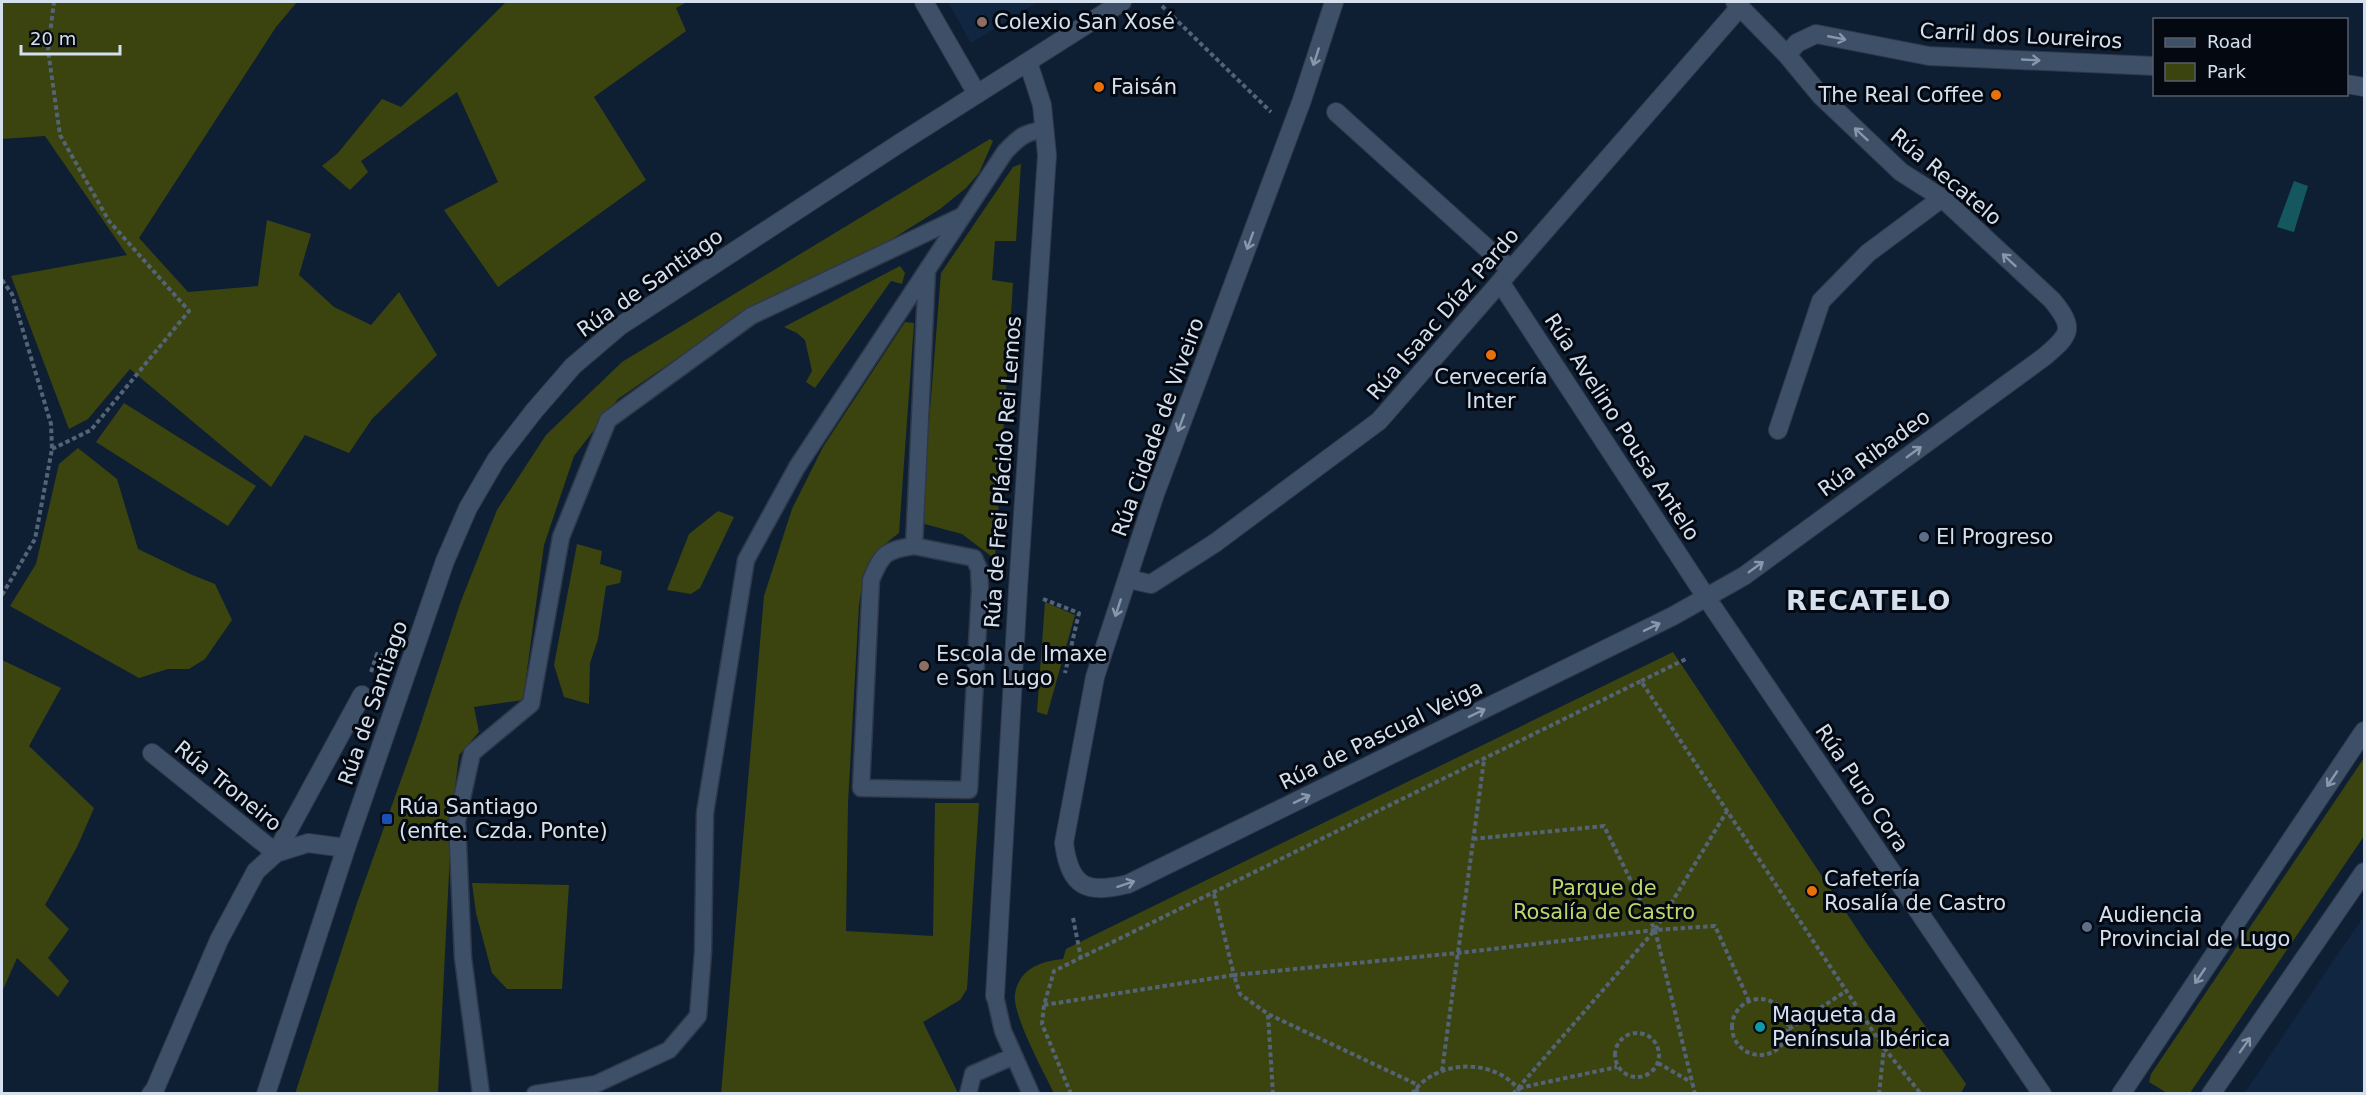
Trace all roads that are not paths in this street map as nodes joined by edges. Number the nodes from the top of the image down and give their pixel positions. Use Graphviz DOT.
graph roads {
  1 [pos="924,2"];
  2 [pos="1122,2"];
  3 [pos="1334,2"];
  4 [pos="1738,4"];
  5 [pos="1787,55"];
  6 [pos="1028,62"];
  7 [pos="2153,66"];
  8 [pos="2348,84"];
  9 [pos="2364,87"];
  10 [pos="977,94"];
  11 [pos="1336,112"];
  12 [pos="1045,129"];
  13 [pos="1942,198"];
  14 [pos="963,216"];
  15 [pos="927,269"];
  16 [pos="1505,276"];
  17 [pos="2065,339"];
  18 [pos="1778,430"];
  19 [pos="914,546"];
  20 [pos="1128,579"];
  21 [pos="1706,597"];
  22 [pos="362,695"];
  23 [pos="2364,731"];
  24 [pos="152,753"];
  25 [pos="346,848"];
  26 [pos="276,853"];
  27 [pos="2364,872"];
  28 [pos="1073,875"];
  29 [pos="996,996"];
  30 [pos="1014,1056"];
  31 [pos="151,1094"];
  32 [pos="266,1094"];
  33 [pos="481,1094"];
  34 [pos="535,1094"];
  35 [pos="968,1094"];
  36 [pos="1031,1094"];
  37 [pos="2042,1094"];
  38 [pos="2121,1094"];
  39 [pos="2211,1094"];
  1 -- 10 [label="street"];
  2 -- 6 [label="street, Rúa de Santiago"];
  3 -- 20 [label="street, Rúa Cidade de Viveiro, one-way"];
  4 -- 5 [label="street, Rúa Recatelo"];
  4 -- 16 [label="street, Rúa Isaac Díaz Pardo"];
  5 -- 7 [label="street, Carril dos Loureiros, one-way"];
  13 -- 5 [label="street, Rúa Recatelo, one-way"];
  6 -- 10 [label="street, Rúa de Santiago"];
  6 -- 12 [label="street, Rúa de Frei Plácido Rei Lemos"];
  8 -- 9 [label="street"];
  10 -- 25 [label="street, Rúa de Santiago"];
  11 -- 16 [label="street, Rúa Avelino Pousa Antelo"];
  12 -- 14 [label="lane"];
  12 -- 29 [label="street, Rúa de Frei Plácido Rei Lemos"];
  17 -- 13 [label="street, Rúa Recatelo, one-way"];
  13 -- 18 [label="street"];
  14 -- 15 [label="lane"];
  14 -- 33 [label="lane"];
  15 -- 19 [label="lane"];
  15 -- 34 [label="lane"];
  16 -- 20 [label="street, Rúa Isaac Díaz Pardo"];
  16 -- 21 [label="street, Rúa Avelino Pousa Antelo"];
  21 -- 17 [label="street, Rúa Ribadeo, one-way"];
  19 -- 19 [label="lane"];
  20 -- 28 [label="street, Rúa Cidade de Viveiro, one-way"];
  28 -- 21 [label="street, Rúa de Pascual Veiga, one-way"];
  21 -- 37 [label="street, Rúa Puro Cora"];
  22 -- 26 [label="street"];
  23 -- 38 [label="street, one-way"];
  24 -- 26 [label="street, Rúa Troneiro"];
  25 -- 26 [label="street"];
  25 -- 32 [label="street, Rúa de Santiago"];
  26 -- 31 [label="street"];
  39 -- 27 [label="street, one-way"];
  29 -- 30 [label="lane"];
  30 -- 35 [label="lane"];
  30 -- 36 [label="lane"];
}
